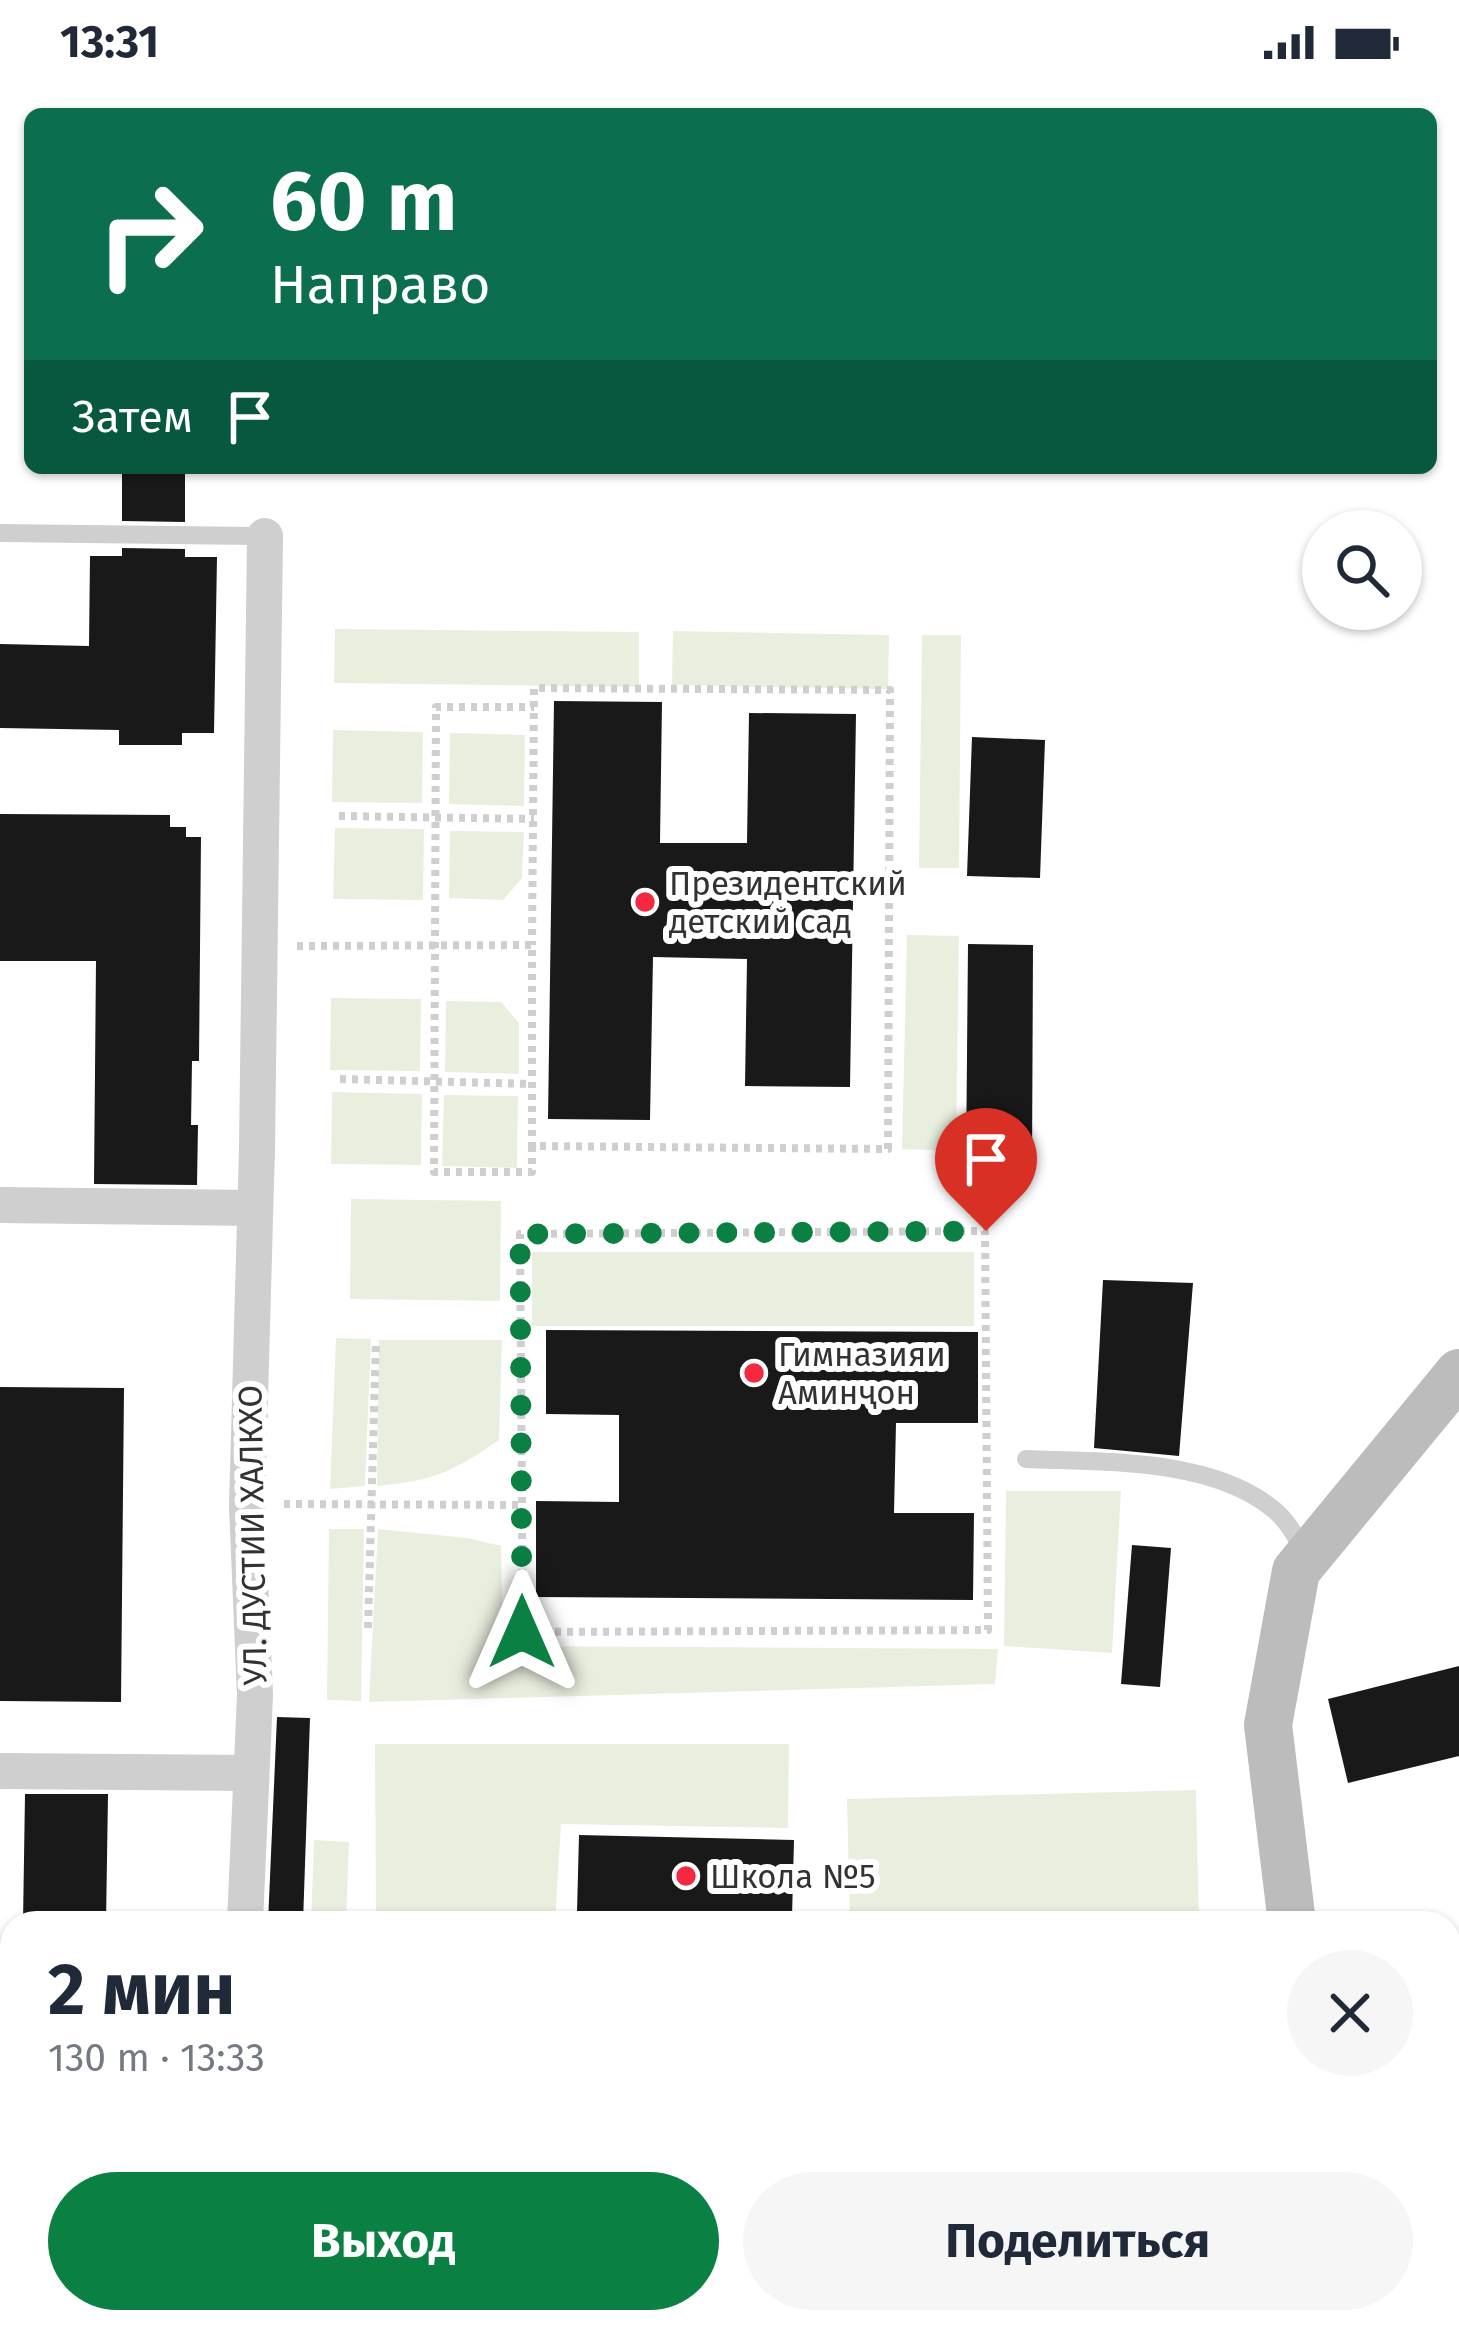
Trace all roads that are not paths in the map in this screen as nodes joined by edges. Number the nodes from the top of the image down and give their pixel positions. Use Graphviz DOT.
graph roads {
  1 [pos="0,533"];
  2 [pos="265,536"];
  3 [pos="0,1205"];
  4 [pos="255,1208"];
  5 [pos="1459,1373"];
  6 [pos="1026,1460"];
  7 [pos="1307,1558"];
  8 [pos="0,1771"];
  9 [pos="251,1773"];
  10 [pos="245,1911"];
  11 [pos="1291,1911"];
  1 -- 2 [label="lane"];
  2 -- 4 [label="street, УЛ. ДУСТИИ ХАЛКХО"];
  3 -- 4 [label="street"];
  4 -- 9 [label="street, УЛ. ДУСТИИ ХАЛКХО"];
  5 -- 7 [label="street"];
  6 -- 7 [label="lane"];
  7 -- 11 [label="street"];
  8 -- 9 [label="street"];
  9 -- 10 [label="street, УЛ. ДУСТИИ ХАЛКХО"];
}
